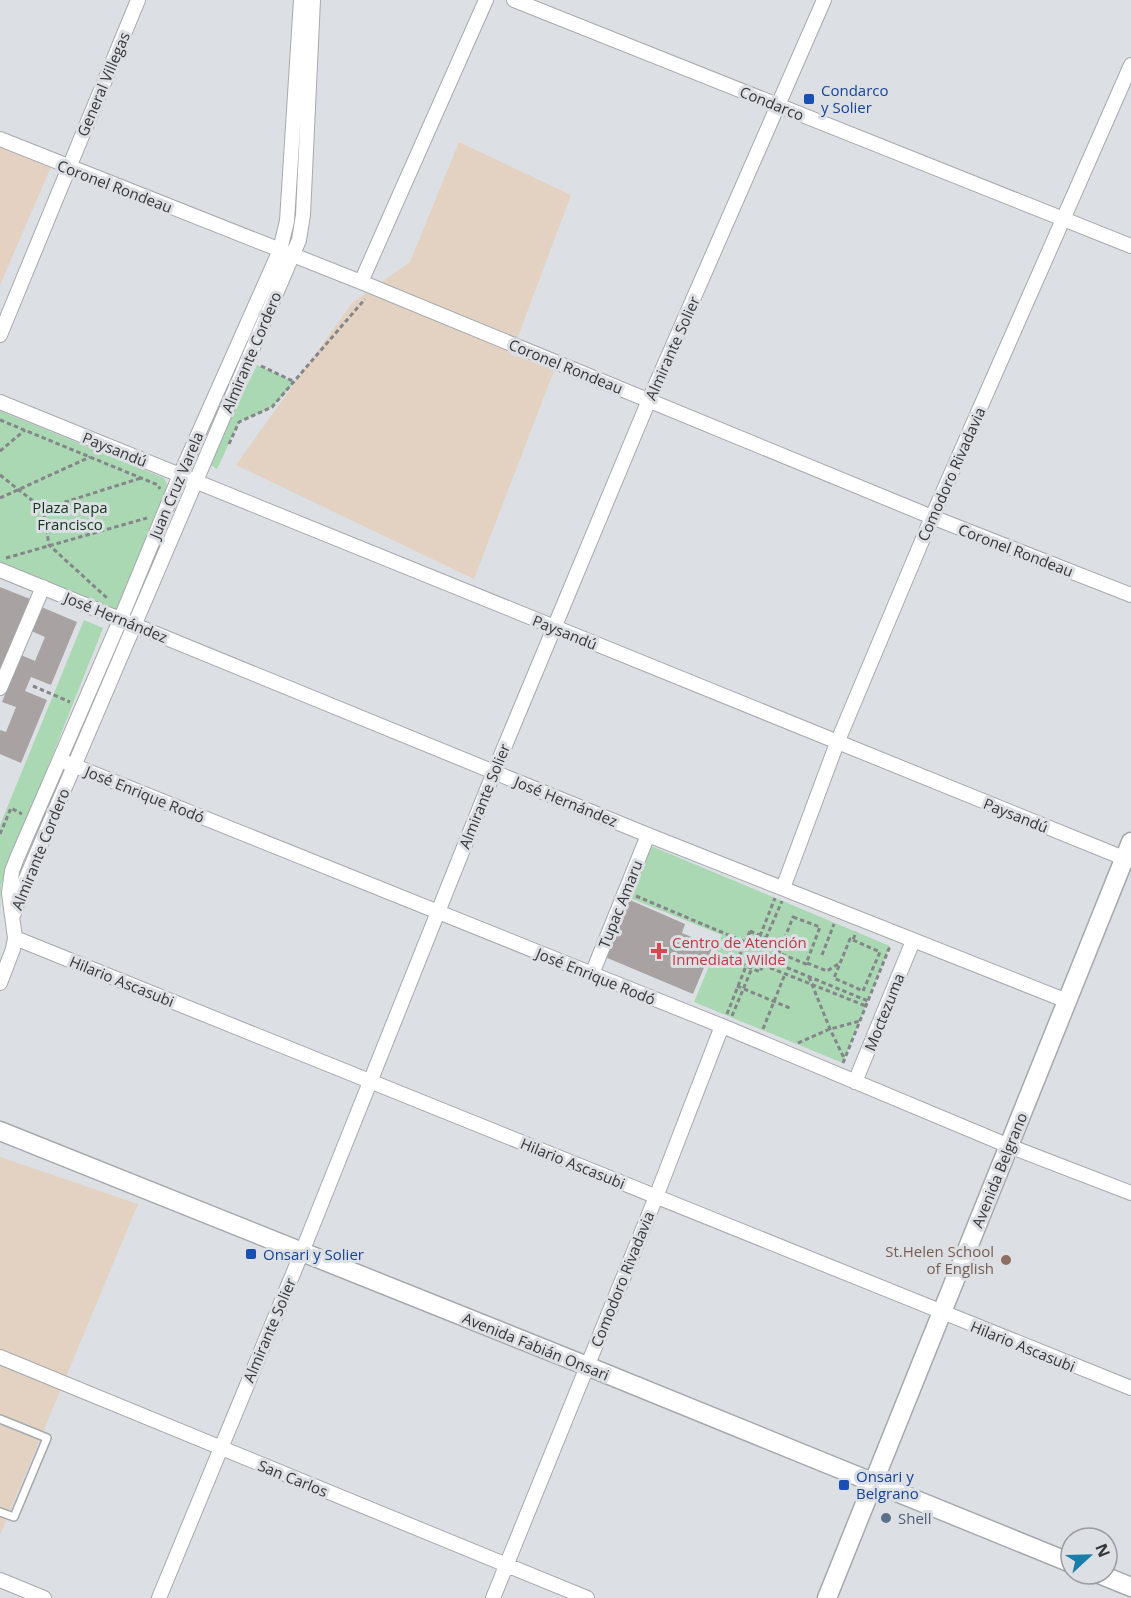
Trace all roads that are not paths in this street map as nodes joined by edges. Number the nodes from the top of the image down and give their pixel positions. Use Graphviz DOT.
graph roads {
  1 [pos="138,0"];
  2 [pos="301,0"];
  3 [pos="313,0"];
  4 [pos="486,0"];
  5 [pos="514,0"];
  6 [pos="824,0"];
  7 [pos="1131,65"];
  8 [pos="778,106"];
  9 [pos="0,140"];
  10 [pos="68,167"];
  11 [pos="1063,219"];
  12 [pos="1131,246"];
  13 [pos="286,253"];
  14 [pos="366,284"];
  15 [pos="0,335"];
  16 [pos="649,400"];
  17 [pos="0,402"];
  18 [pos="180,476"];
  19 [pos="195,482"];
  20 [pos="932,517"];
  21 [pos="1,561"];
  22 [pos="43,587"];
  23 [pos="1131,595"];
  24 [pos="121,618"];
  25 [pos="134,624"];
  26 [pos="554,628"];
  27 [pos="0,688"];
  28 [pos="837,743"];
  29 [pos="60,760"];
  30 [pos="74,766"];
  31 [pos="494,772"];
  32 [pos="648,835"];
  33 [pos="1129,854"];
  34 [pos="783,888"];
  35 [pos="436,913"];
  36 [pos="13,918"];
  37 [pos="15,938"];
  38 [pos="913,941"];
  39 [pos="5,957"];
  40 [pos="592,974"];
  41 [pos="0,983"];
  42 [pos="1067,1001"];
  43 [pos="725,1027"];
  44 [pos="370,1080"];
  45 [pos="855,1082"];
  46 [pos="0,1131"];
  47 [pos="1009,1146"];
  48 [pos="1131,1193"];
  49 [pos="656,1197"];
  50 [pos="302,1252"];
  51 [pos="942,1314"];
  52 [pos="0,1357"];
  53 [pos="587,1366"];
  54 [pos="1131,1388"];
  55 [pos="0,1419"];
  56 [pos="219,1448"];
  57 [pos="874,1484"];
  58 [pos="0,1512"];
  59 [pos="1059,1558"];
  60 [pos="507,1566"];
  61 [pos="0,1580"];
  62 [pos="44,1598"];
  63 [pos="159,1598"];
  64 [pos="493,1598"];
  65 [pos="587,1598"];
  66 [pos="827,1598"];
  1 -- 10 [label="street, General Villegas"];
  2 -- 13 [label="street, Juan Cruz Varela"];
  3 -- 13 [label="street, Almirante Cordero"];
  4 -- 14 [label="street"];
  5 -- 8 [label="street, Condarco"];
  6 -- 8 [label="street, Almirante Solier"];
  7 -- 11 [label="street, Comodoro Rivadavia"];
  8 -- 11 [label="street, Condarco"];
  8 -- 16 [label="street, Almirante Solier"];
  9 -- 10 [label="street, Coronel Rondeau"];
  10 -- 13 [label="street, Coronel Rondeau"];
  10 -- 15 [label="street, General Villegas"];
  11 -- 12 [label="street, Condarco"];
  11 -- 20 [label="street, Comodoro Rivadavia"];
  13 -- 14 [label="street, Coronel Rondeau"];
  13 -- 18 [label="street, Juan Cruz Varela"];
  13 -- 19 [label="street, Almirante Cordero"];
  14 -- 16 [label="street, Coronel Rondeau"];
  16 -- 20 [label="street, Coronel Rondeau"];
  16 -- 26 [label="street, Almirante Solier"];
  17 -- 18 [label="street, Paysandú"];
  18 -- 19 [label="street, Paysandú"];
  18 -- 24 [label="street, Juan Cruz Varela"];
  19 -- 25 [label="street, Almirante Cordero"];
  19 -- 26 [label="street, Paysandú"];
  20 -- 23 [label="street, Coronel Rondeau"];
  20 -- 28 [label="street, Comodoro Rivadavia"];
  21 -- 22 [label="street, José Hernández"];
  22 -- 24 [label="street, José Hernández"];
  22 -- 27 [label="street"];
  24 -- 25 [label="street, José Hernández"];
  24 -- 29 [label="street, Juan Cruz Varela"];
  25 -- 30 [label="street, Almirante Cordero"];
  25 -- 31 [label="street, José Hernández"];
  26 -- 28 [label="street, Paysandú"];
  26 -- 31 [label="street, Almirante Solier"];
  28 -- 33 [label="street, Paysandú"];
  28 -- 34 [label="street, Comodoro Rivadavia"];
  29 -- 30 [label="street, José Enrique Rodó"];
  29 -- 36 [label="street, Juan Cruz Varela"];
  30 -- 35 [label="street, José Enrique Rodó"];
  30 -- 36 [label="street, Almirante Cordero"];
  31 -- 32 [label="street, José Hernández"];
  31 -- 35 [label="street, Almirante Solier"];
  32 -- 34 [label="street, José Hernández"];
  32 -- 40 [label="street, Tupac Amaru"];
  33 -- 42 [label="street, Avenida Belgrano"];
  34 -- 38 [label="street, José Hernández"];
  35 -- 40 [label="street, José Enrique Rodó"];
  35 -- 44 [label="street, Almirante Solier"];
  36 -- 37 [label="street, Juan Cruz Varela"];
  37 -- 39 [label="street, Juan Cruz Varela"];
  37 -- 44 [label="street, Hilario Ascasubi"];
  38 -- 42 [label="street, José Hernández"];
  38 -- 45 [label="street, Moctezuma"];
  39 -- 41 [label="street"];
  40 -- 43 [label="street, José Enrique Rodó"];
  42 -- 47 [label="street, Avenida Belgrano"];
  43 -- 45 [label="street, José Enrique Rodó"];
  43 -- 49 [label="street, Comodoro Rivadavia"];
  44 -- 49 [label="street, Hilario Ascasubi"];
  44 -- 50 [label="street, Almirante Solier"];
  45 -- 47 [label="street, José Enrique Rodó"];
  46 -- 50 [label="street, Avenida Fabián Onsari"];
  47 -- 48 [label="street, José Enrique Rodó"];
  47 -- 51 [label="street, Avenida Belgrano"];
  49 -- 51 [label="street, Hilario Ascasubi"];
  49 -- 53 [label="street, Comodoro Rivadavia"];
  50 -- 53 [label="street, Avenida Fabián Onsari"];
  50 -- 56 [label="street, Almirante Solier"];
  51 -- 54 [label="street, Hilario Ascasubi"];
  51 -- 57 [label="street, Avenida Belgrano"];
  52 -- 56 [label="street, San Carlos"];
  53 -- 57 [label="street, Avenida Fabián Onsari"];
  53 -- 60 [label="street, Comodoro Rivadavia"];
  55 -- 58 [label="lane"];
  56 -- 60 [label="street, San Carlos"];
  56 -- 63 [label="street, Almirante Solier"];
  57 -- 59 [label="street, Avenida Fabián Onsari"];
  57 -- 66 [label="street, Avenida Belgrano"];
  60 -- 64 [label="street, Comodoro Rivadavia"];
  60 -- 65 [label="street, San Carlos"];
  61 -- 62 [label="street"];
}
